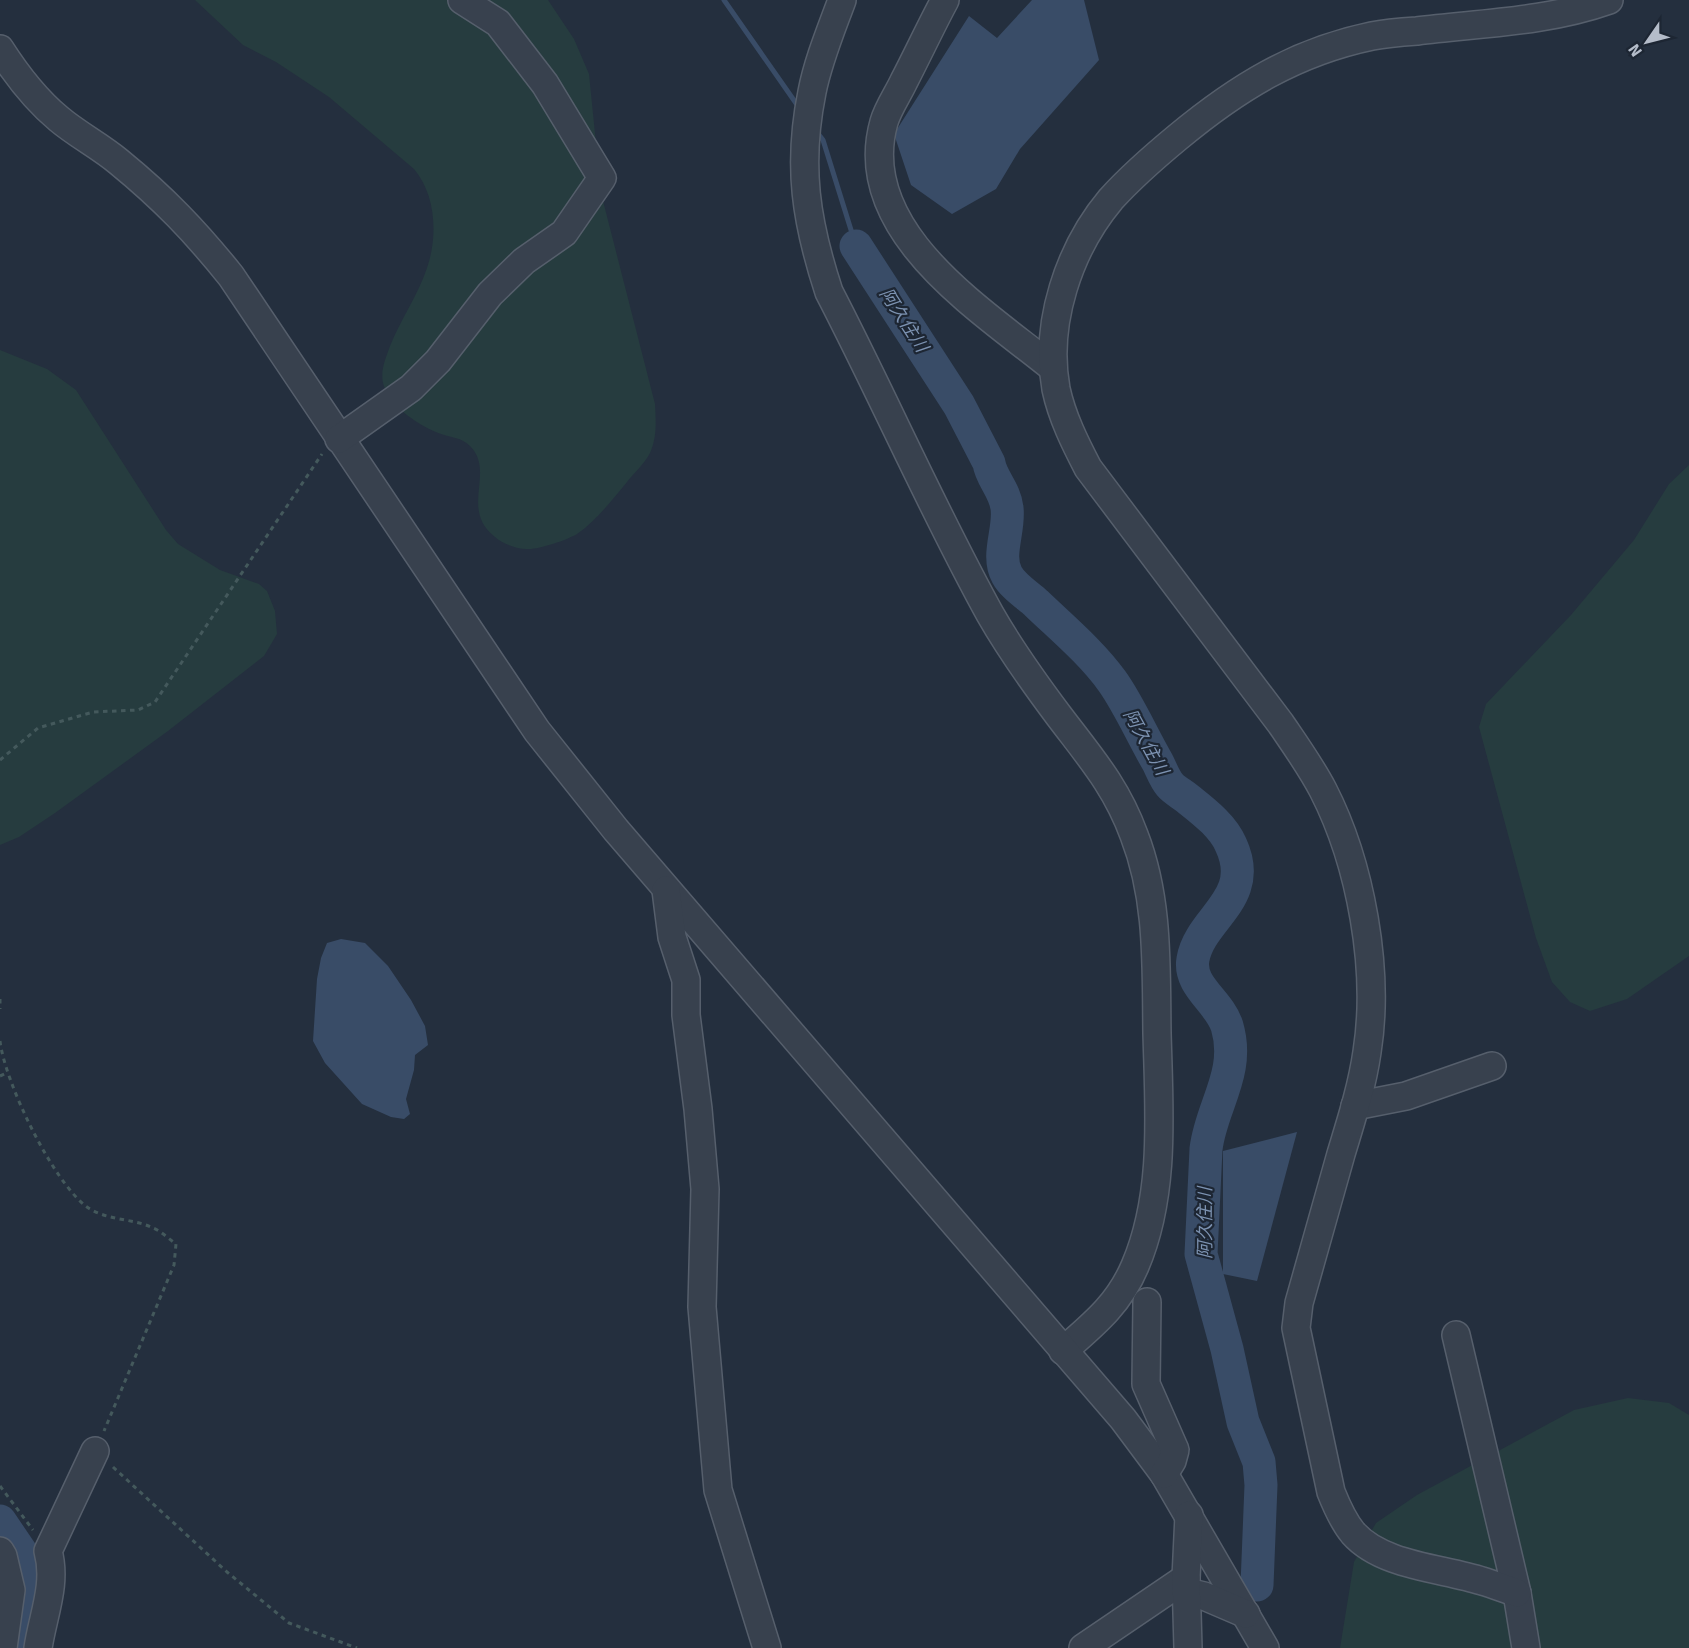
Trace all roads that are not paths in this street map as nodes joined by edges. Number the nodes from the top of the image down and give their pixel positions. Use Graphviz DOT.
graph roads {
  1 [pos="462,0"];
  2 [pos="842,0"];
  3 [pos="945,0"];
  4 [pos="1609,0"];
  5 [pos="0,49"];
  6 [pos="1053,368"];
  7 [pos="339,439"];
  8 [pos="666,890"];
  9 [pos="1492,1066"];
  10 [pos="1355,1106"];
  11 [pos="1147,1302"];
  12 [pos="1456,1335"];
  13 [pos="1064,1351"];
  14 [pos="95,1451"];
  15 [pos="1164,1474"];
  16 [pos="1189,1515"];
  17 [pos="0,1551"];
  18 [pos="1187,1585"];
  19 [pos="1517,1593"];
  20 [pos="1246,1614"];
  21 [pos="1188,1639"];
  22 [pos="3,1648"];
  23 [pos="38,1648"];
  24 [pos="767,1648"];
  25 [pos="1083,1648"];
  26 [pos="1265,1648"];
  27 [pos="1526,1648"];
  1 -- 7 [label="street"];
  2 -- 13 [label="street"];
  3 -- 6 [label="street"];
  4 -- 6 [label="street"];
  5 -- 7 [label="street"];
  6 -- 10 [label="street"];
  7 -- 8 [label="street"];
  8 -- 13 [label="street"];
  8 -- 24 [label="street"];
  9 -- 10 [label="street"];
  10 -- 19 [label="street"];
  11 -- 15 [label="street"];
  12 -- 19 [label="street"];
  13 -- 15 [label="street"];
  14 -- 23 [label="street"];
  15 -- 16 [label="street"];
  16 -- 18 [label="street"];
  16 -- 20 [label="street"];
  17 -- 22 [label="street"];
  18 -- 20 [label="street"];
  18 -- 21 [label="street"];
  18 -- 25 [label="street"];
  19 -- 27 [label="street"];
  20 -- 21 [label="street"];
  20 -- 26 [label="street"];
}
